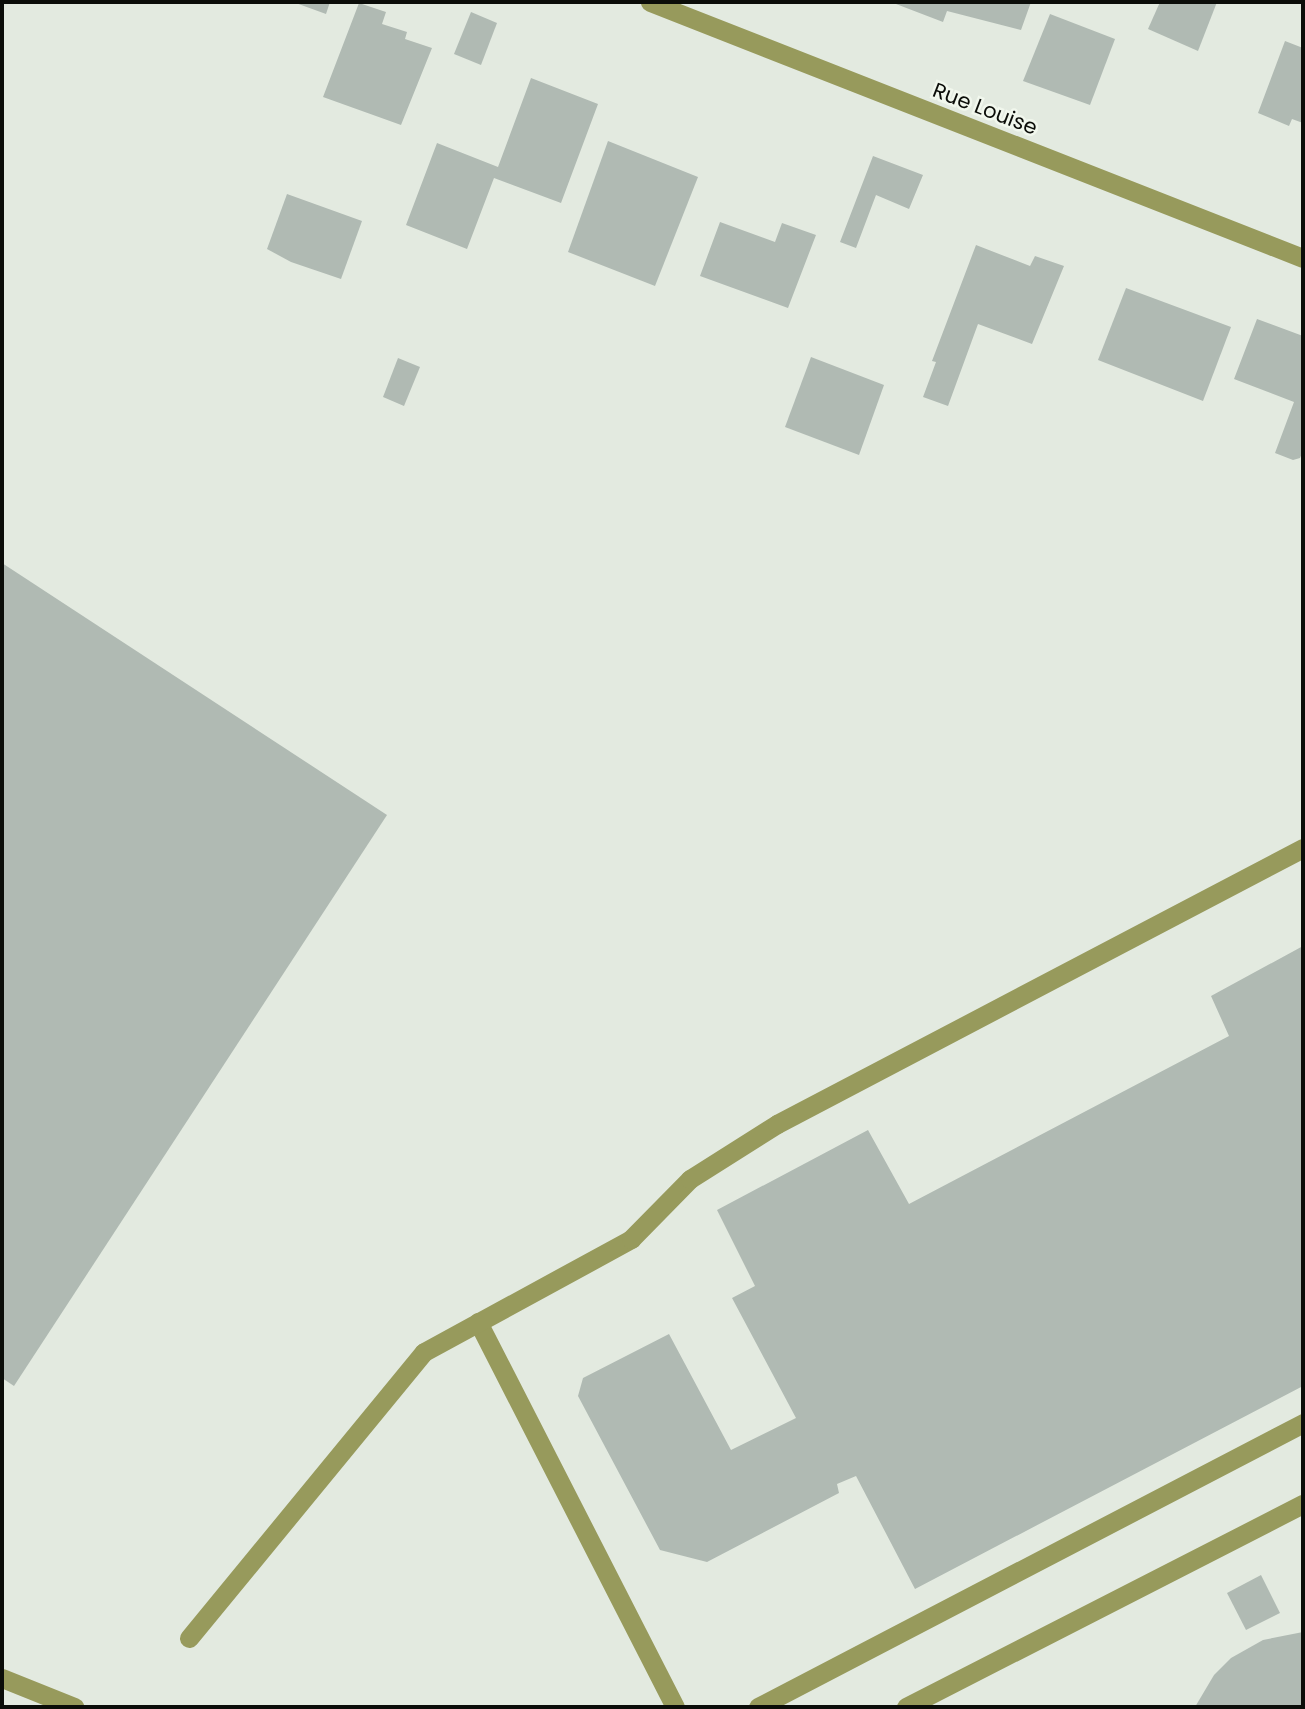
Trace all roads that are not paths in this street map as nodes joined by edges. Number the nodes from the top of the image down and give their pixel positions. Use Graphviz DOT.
graph roads {
  1 [pos="650,2"];
  2 [pos="1303,258"];
  3 [pos="1303,848"];
  4 [pos="478,1322"];
  5 [pos="1303,1423"];
  6 [pos="1303,1504"];
  7 [pos="189,1638"];
  8 [pos="2,1678"];
  9 [pos="74,1707"];
  10 [pos="675,1707"];
  11 [pos="758,1707"];
  12 [pos="906,1707"];
  1 -- 2 [label="street, Rue Louise"];
  3 -- 4 [label="street"];
  4 -- 7 [label="street"];
  4 -- 10 [label="street"];
  5 -- 11 [label="street"];
  6 -- 12 [label="street"];
  8 -- 9 [label="street"];
}
